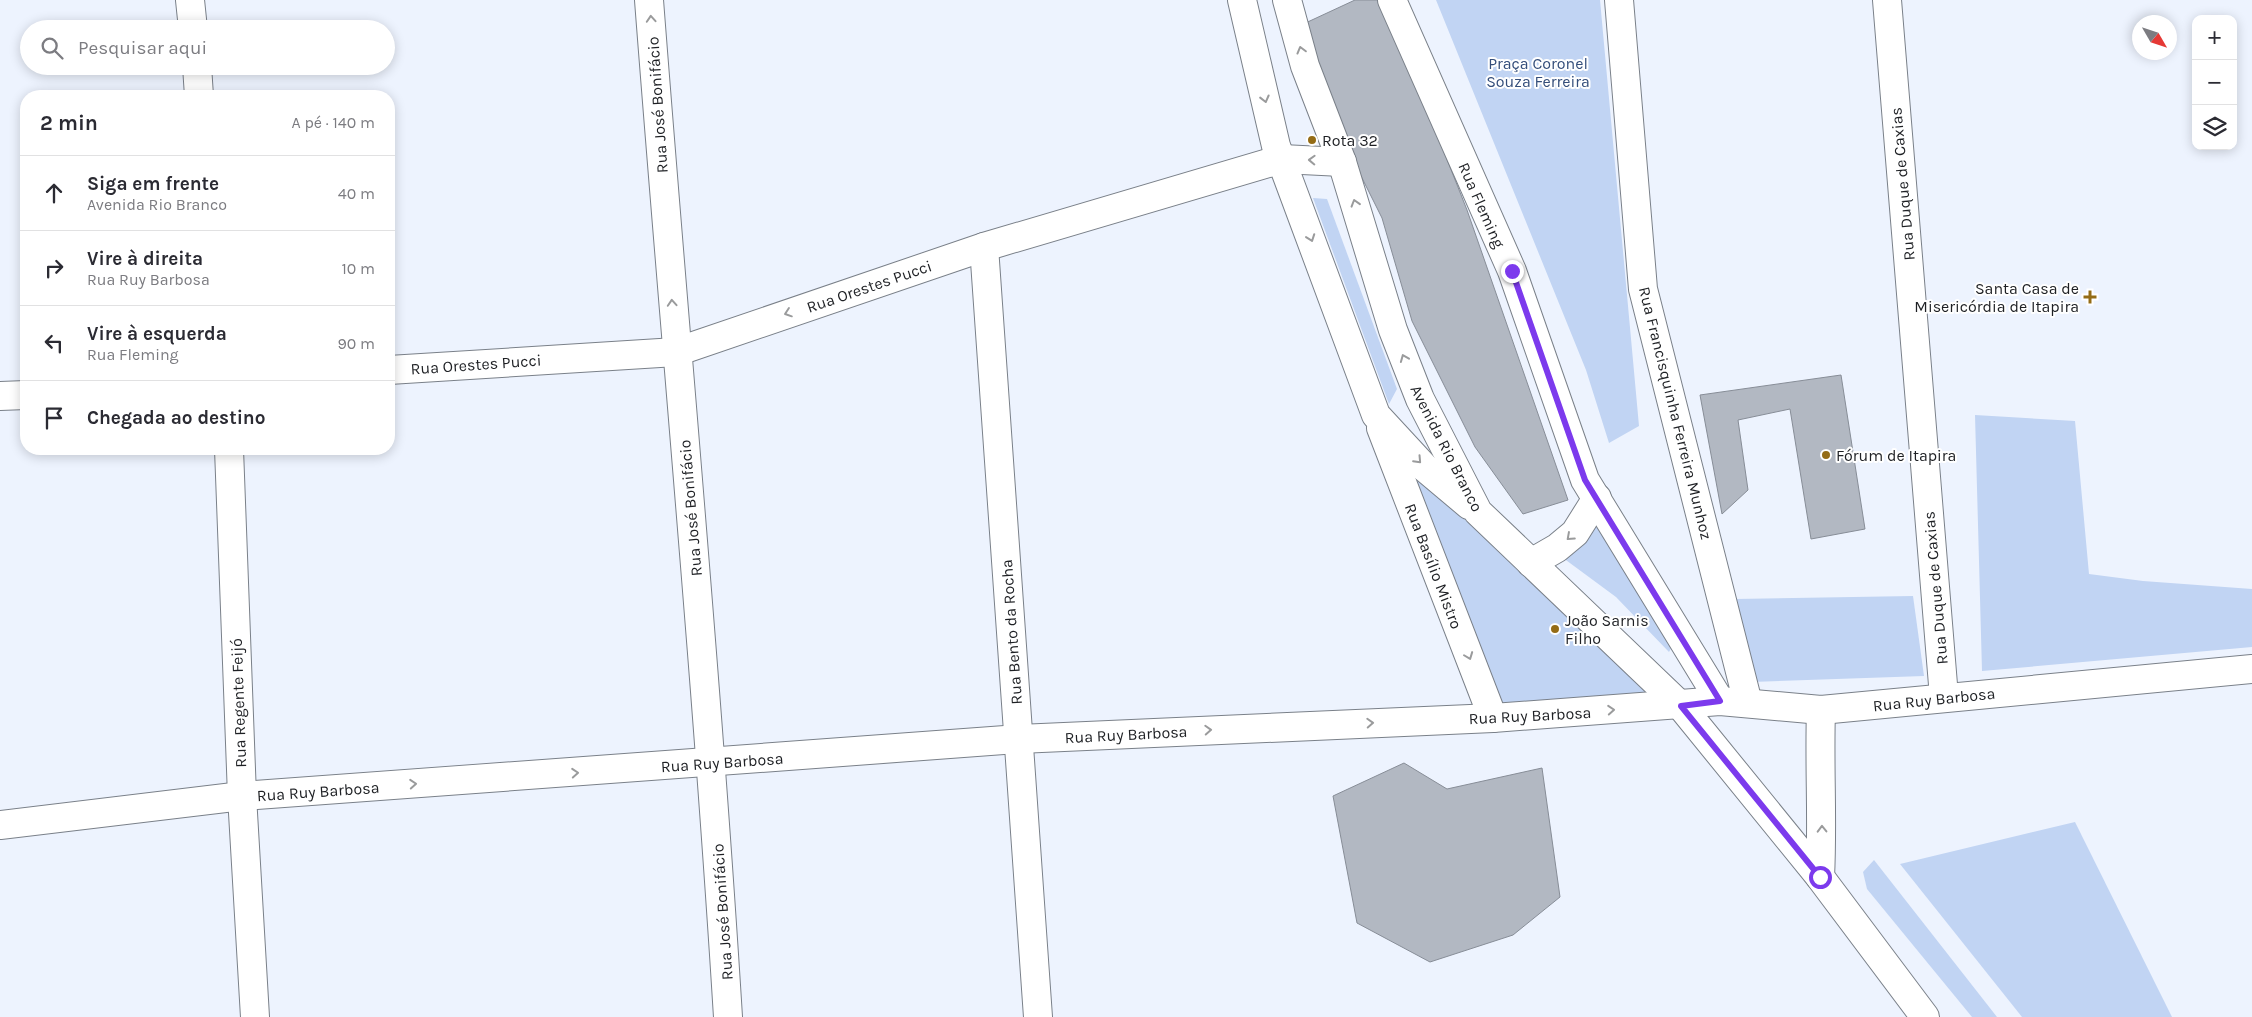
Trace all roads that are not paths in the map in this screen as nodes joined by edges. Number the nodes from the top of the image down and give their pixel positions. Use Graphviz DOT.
graph roads {
  1 [pos="190,0"];
  2 [pos="650,0"];
  3 [pos="1287,0"];
  4 [pos="1392,0"];
  5 [pos="1619,0"];
  6 [pos="1887,0"];
  7 [pos="1242,2"];
  8 [pos="192,20"];
  9 [pos="198,75"];
  10 [pos="199,90"];
  11 [pos="1282,159"];
  12 [pos="1342,162"];
  13 [pos="984,246"];
  14 [pos="676,352"];
  15 [pos="395,370"];
  16 [pos="20,394"];
  17 [pos="0,396"];
  18 [pos="1376,415"];
  19 [pos="229,455"];
  20 [pos="1597,498"];
  21 [pos="1478,512"];
  22 [pos="1531,563"];
  23 [pos="2252,669"];
  24 [pos="1944,697"];
  25 [pos="1720,701"];
  26 [pos="1748,702"];
  27 [pos="1681,706"];
  28 [pos="1822,710"];
  29 [pos="1493,718"];
  30 [pos="1019,739"];
  31 [pos="712,763"];
  32 [pos="242,796"];
  33 [pos="0,824"];
  34 [pos="1820,877"];
  35 [pos="255,1017"];
  36 [pos="728,1017"];
  37 [pos="1038,1017"];
  38 [pos="1925,1017"];
  1 -- 8 [label="street"];
  14 -- 2 [label="street, Rua José Bonifácio, one-way"];
  12 -- 3 [label="street, Avenida Rio Branco, one-way"];
  4 -- 20 [label="street, Rua Fleming"];
  5 -- 26 [label="street, Rua Francisquinha Ferreira Munhoz"];
  6 -- 24 [label="street, Rua Duque de Caxias"];
  7 -- 11 [label="street, Rua Basílio Mistro, one-way"];
  9 -- 10 [label="street"];
  12 -- 11 [label="street, Rua Orestes Pucci, one-way"];
  11 -- 13 [label="street, Rua Orestes Pucci"];
  11 -- 18 [label="street, Rua Basílio Mistro, one-way"];
  21 -- 12 [label="street, Avenida Rio Branco, one-way"];
  13 -- 14 [label="street, Rua Orestes Pucci, one-way"];
  13 -- 30 [label="street, Rua Bento da Rocha"];
  14 -- 15 [label="street, Rua Orestes Pucci"];
  14 -- 31 [label="street, Rua José Bonifácio"];
  16 -- 17 [label="street"];
  18 -- 21 [label="street, one-way"];
  18 -- 29 [label="street, Rua Basílio Mistro, one-way"];
  19 -- 32 [label="street, Rua Regente Feijó"];
  20 -- 22 [label="street, one-way"];
  20 -- 25 [label="street, Rua Fleming"];
  21 -- 22 [label="street, Avenida Rio Branco"];
  22 -- 27 [label="street, Avenida Rio Branco"];
  23 -- 24 [label="street, Rua Ruy Barbosa"];
  24 -- 28 [label="street, Rua Ruy Barbosa"];
  25 -- 26 [label="street, Rua Ruy Barbosa"];
  25 -- 27 [label="street, Rua Ruy Barbosa"];
  26 -- 28 [label="street, Rua Ruy Barbosa"];
  29 -- 27 [label="street, Rua Ruy Barbosa, one-way"];
  27 -- 34 [label="street, Avenida Rio Branco"];
  34 -- 28 [label="street, one-way"];
  30 -- 29 [label="street, Rua Ruy Barbosa, one-way"];
  30 -- 31 [label="street, Rua Ruy Barbosa"];
  30 -- 37 [label="street, Rua Bento da Rocha"];
  32 -- 31 [label="street, Rua Ruy Barbosa, one-way"];
  31 -- 36 [label="street, Rua José Bonifácio"];
  32 -- 33 [label="street, Rua Ruy Barbosa"];
  32 -- 35 [label="street, Rua Regente Feijó"];
  34 -- 38 [label="street, Avenida Rio Branco"];
}
